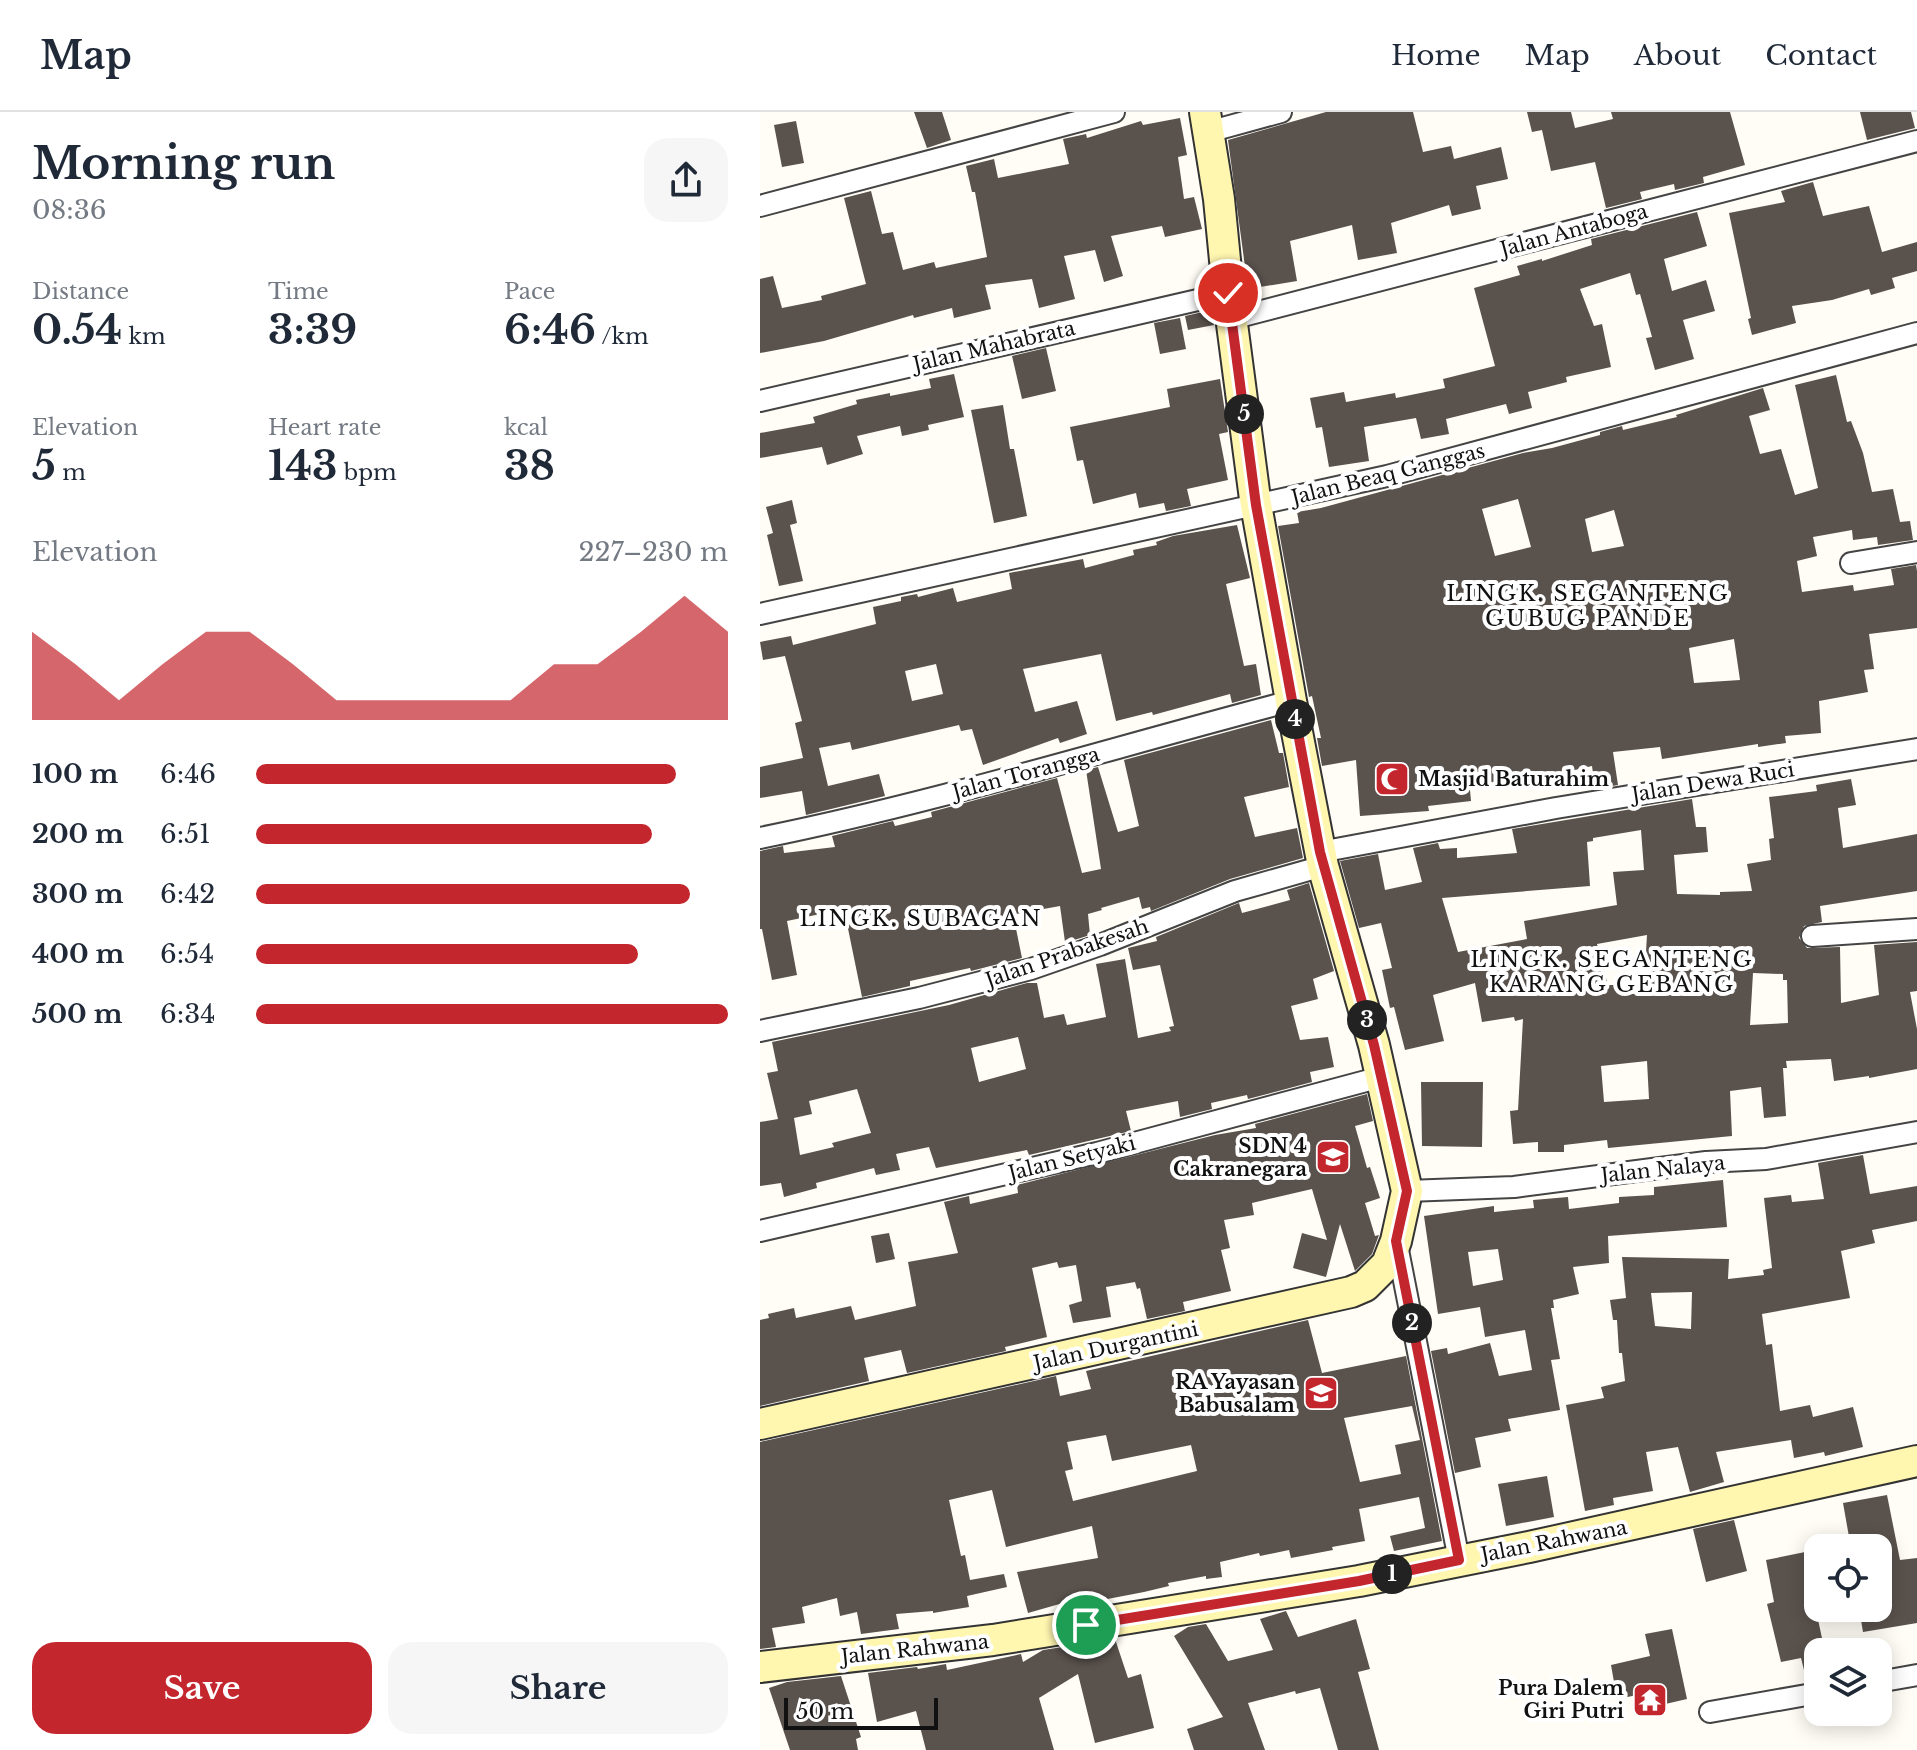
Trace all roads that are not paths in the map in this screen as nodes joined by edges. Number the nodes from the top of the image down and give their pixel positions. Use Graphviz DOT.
graph roads {
  1 [pos="1114,112"];
  2 [pos="1281,112"];
  3 [pos="1206,122"];
  4 [pos="1917,141"];
  5 [pos="760,206"];
  6 [pos="1229,306"];
  7 [pos="1917,333"];
  8 [pos="760,401"];
  9 [pos="1256,505"];
  10 [pos="1917,552"];
  11 [pos="1851,563"];
  12 [pos="760,614"];
  13 [pos="1291,701"];
  14 [pos="1917,749"];
  15 [pos="760,838"];
  16 [pos="1321,859"];
  17 [pos="1917,929"];
  18 [pos="1812,936"];
  19 [pos="760,1031"];
  20 [pos="1381,1077"];
  21 [pos="1917,1132"];
  22 [pos="1407,1191"];
  23 [pos="760,1231"];
  24 [pos="1396,1241"];
  25 [pos="760,1424"];
  26 [pos="1917,1461"];
  27 [pos="1459,1560"];
  28 [pos="760,1667"];
  29 [pos="1917,1675"];
  30 [pos="1892,1679"];
  31 [pos="1804,1695"];
  32 [pos="1710,1712"];
  1 -- 5 [label="street"];
  2 -- 3 [label="street"];
  3 -- 6 [label="street"];
  4 -- 6 [label="street, Jalan Antaboga"];
  6 -- 8 [label="street, Jalan Mahabrata"];
  6 -- 9 [label="street"];
  7 -- 9 [label="street, Jalan Beaq Ganggas"];
  9 -- 12 [label="street, Jalan Beaq Ganggas"];
  9 -- 13 [label="street"];
  10 -- 11 [label="street"];
  13 -- 15 [label="street, Jalan Torangga"];
  13 -- 16 [label="street"];
  14 -- 16 [label="street, Jalan Dewa Ruci"];
  16 -- 19 [label="street, Jalan Prabakesah"];
  16 -- 20 [label="street"];
  17 -- 18 [label="street"];
  20 -- 22 [label="street"];
  20 -- 23 [label="street, Jalan Setyaki"];
  21 -- 22 [label="street, Jalan Nalaya"];
  22 -- 24 [label="street, Jalan Durgantini"];
  24 -- 25 [label="street, Jalan Durgantini"];
  24 -- 27 [label="street"];
  26 -- 27 [label="street, Jalan Rahwana"];
  27 -- 28 [label="street, Jalan Rahwana"];
  29 -- 30 [label="street"];
  31 -- 32 [label="street"];
}
